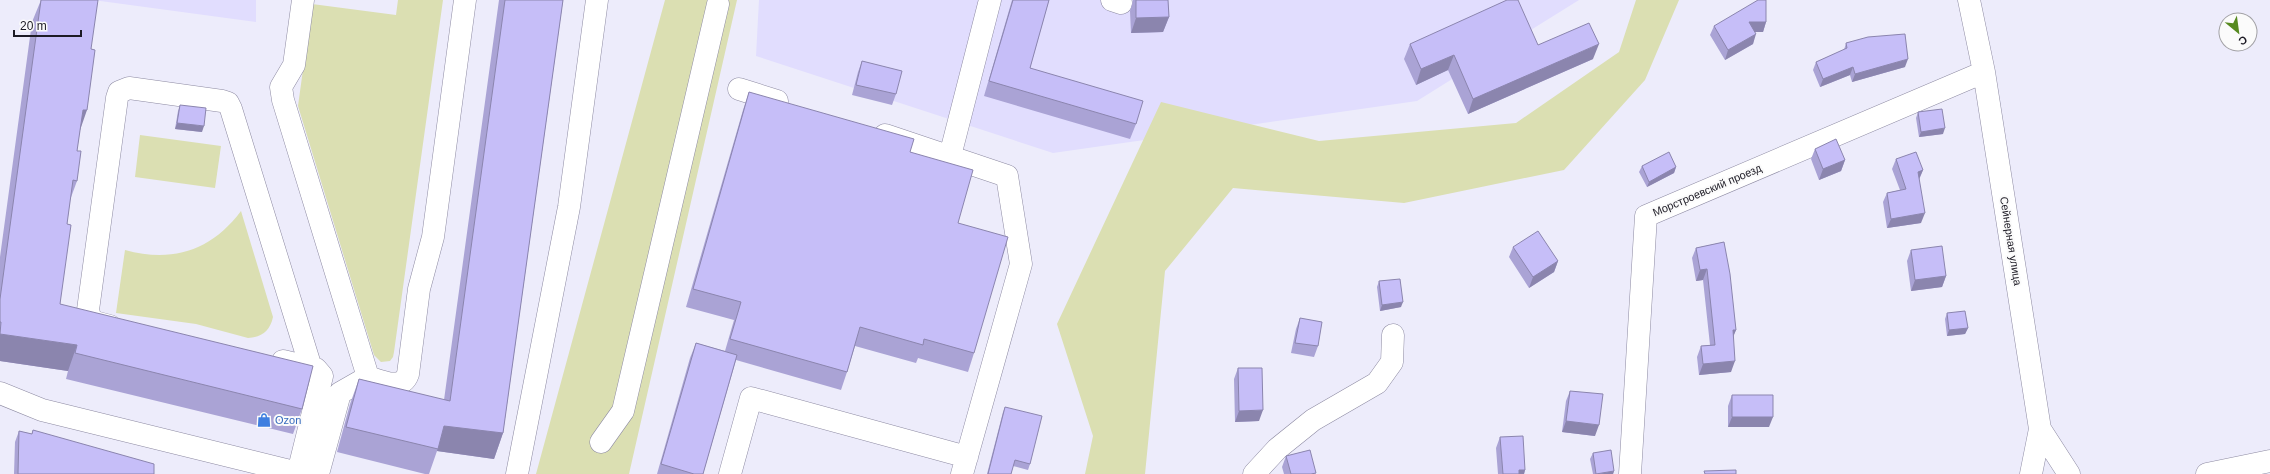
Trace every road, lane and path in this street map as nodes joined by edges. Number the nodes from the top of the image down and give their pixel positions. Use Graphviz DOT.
graph roads {
  1 [pos="303,0"];
  2 [pos="465,0"];
  3 [pos="597,0"];
  4 [pos="990,0"];
  5 [pos="1969,0"];
  6 [pos="718,4"];
  7 [pos="1984,72"];
  8 [pos="738,89"];
  9 [pos="799,108"];
  10 [pos="867,129"];
  11 [pos="950,156"];
  12 [pos="127,328"];
  13 [pos="1393,335"];
  14 [pos="267,356"];
  15 [pos="311,368"];
  16 [pos="368,378"];
  17 [pos="0,393"];
  18 [pos="2040,429"];
  19 [pos="601,442"];
  20 [pos="2270,461"];
  21 [pos="965,465"];
  22 [pos="252,468"];
  23 [pos="306,474"];
  24 [pos="517,474"];
  25 [pos="730,474"];
  26 [pos="1254,474"];
  27 [pos="1630,474"];
  28 [pos="2031,474"];
  29 [pos="2069,474"];
  30 [pos="2208,474"];
  1 -- 16 [label="lane"];
  2 -- 16 [label="lane"];
  3 -- 24 [label="lane"];
  4 -- 11 [label="lane"];
  5 -- 7 [label="lane, Сейнерная улица"];
  6 -- 19 [label="lane"];
  7 -- 18 [label="lane, Сейнерная улица"];
  7 -- 27 [label="lane, Морстроевский проезд"];
  8 -- 9 [label="lane"];
  10 -- 11 [label="lane"];
  11 -- 21 [label="lane"];
  12 -- 15 [label="lane"];
  13 -- 26 [label="lane"];
  14 -- 15 [label="lane"];
  15 -- 23 [label="lane"];
  16 -- 23 [label="lane"];
  17 -- 22 [label="lane"];
  18 -- 28 [label="lane"];
  18 -- 29 [label="lane, Сейнерная улица"];
  20 -- 30 [label="lane"];
  21 -- 25 [label="lane"];
  22 -- 23 [label="lane"];
}
